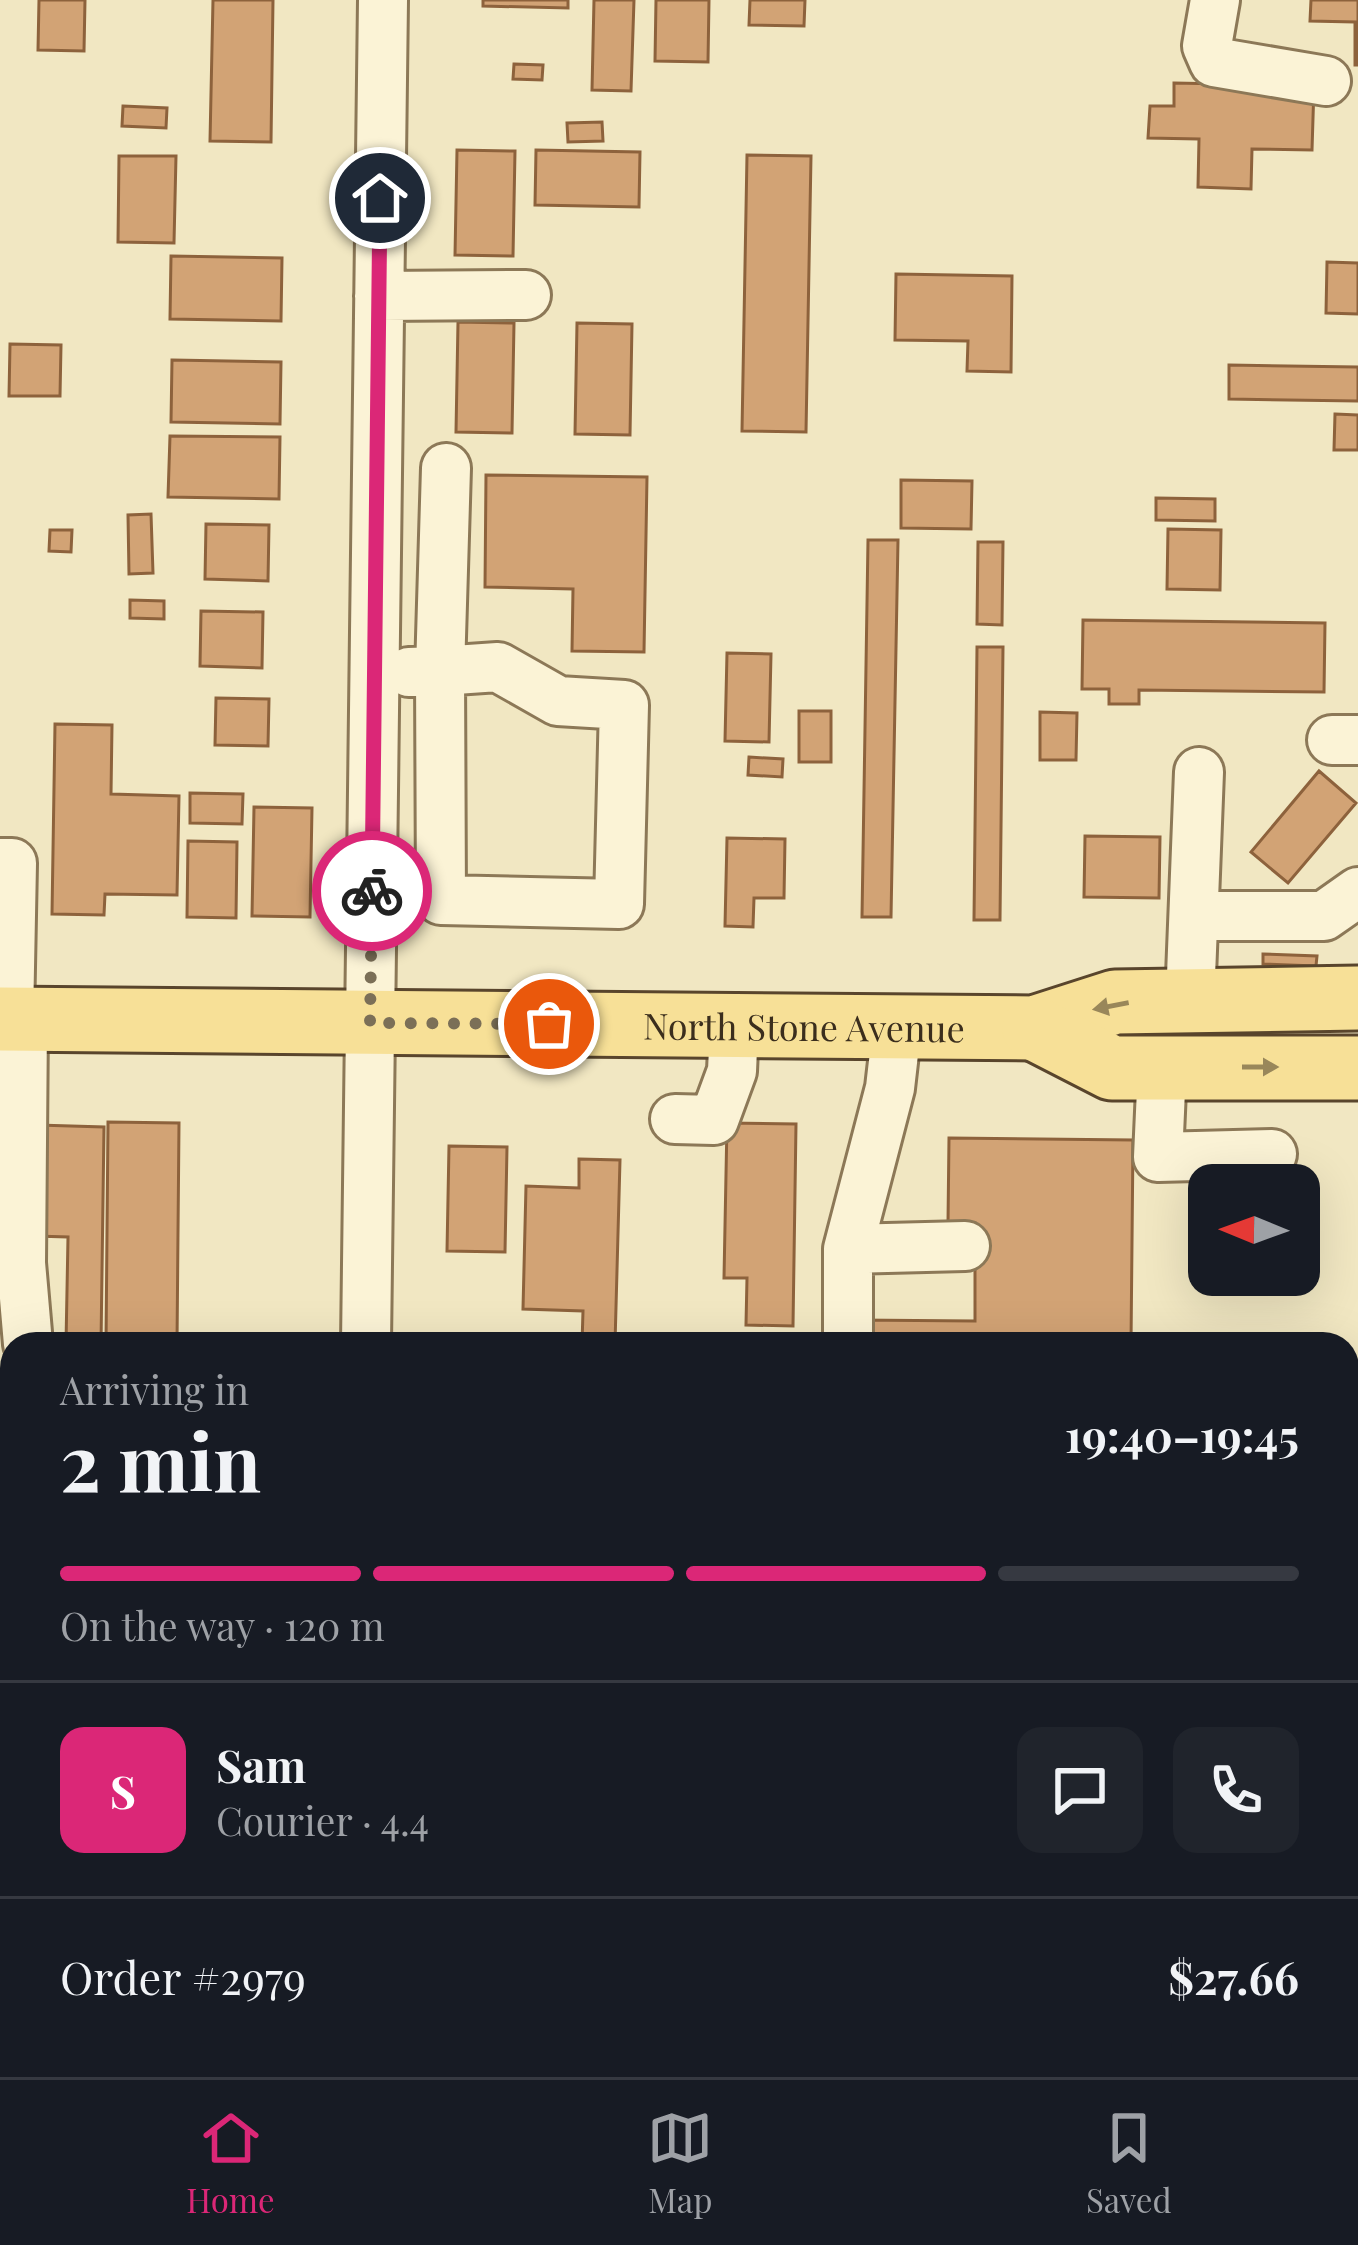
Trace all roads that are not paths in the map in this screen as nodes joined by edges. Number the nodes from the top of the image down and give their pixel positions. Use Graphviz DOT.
graph roads {
  1 [pos="383,0"];
  2 [pos="1214,0"];
  3 [pos="1326,80"];
  4 [pos="526,295"];
  5 [pos="379,296"];
  6 [pos="446,468"];
  7 [pos="440,671"];
  8 [pos="375,672"];
  9 [pos="1198,772"];
  10 [pos="0,863"];
  11 [pos="1358,892"];
  12 [pos="1194,916"];
  13 [pos="1358,998"];
  14 [pos="1190,1000"];
  15 [pos="10,1019"];
  16 [pos="370,1023"];
  17 [pos="734,1026"];
  18 [pos="898,1027"];
  19 [pos="1034,1028"];
  20 [pos="1162,1067"];
  21 [pos="1358,1068"];
  22 [pos="675,1119"];
  23 [pos="1272,1154"];
  24 [pos="965,1246"];
  25 [pos="848,1249"];
  26 [pos="27,1332"];
  27 [pos="366,1332"];
  28 [pos="848,1332"];
  1 -- 5 [label="street"];
  2 -- 3 [label="street"];
  4 -- 5 [label="street"];
  5 -- 8 [label="street"];
  6 -- 7 [label="street"];
  7 -- 7 [label="street"];
  7 -- 8 [label="street"];
  8 -- 16 [label="street"];
  9 -- 12 [label="street"];
  10 -- 15 [label="street"];
  11 -- 12 [label="street"];
  12 -- 14 [label="street"];
  13 -- 14 [label="main road, North Stone Avenue"];
  14 -- 19 [label="main road, North Stone Avenue, one-way"];
  15 -- 16 [label="main road, North Stone Avenue"];
  15 -- 26 [label="street"];
  16 -- 17 [label="main road, North Stone Avenue"];
  16 -- 27 [label="street"];
  17 -- 18 [label="main road, North Stone Avenue"];
  17 -- 22 [label="street"];
  18 -- 19 [label="main road, North Stone Avenue"];
  18 -- 25 [label="street"];
  19 -- 20 [label="main road, North Stone Avenue"];
  20 -- 21 [label="main road, North Stone Avenue, one-way"];
  20 -- 23 [label="street"];
  24 -- 25 [label="street"];
  25 -- 28 [label="street"];
}
